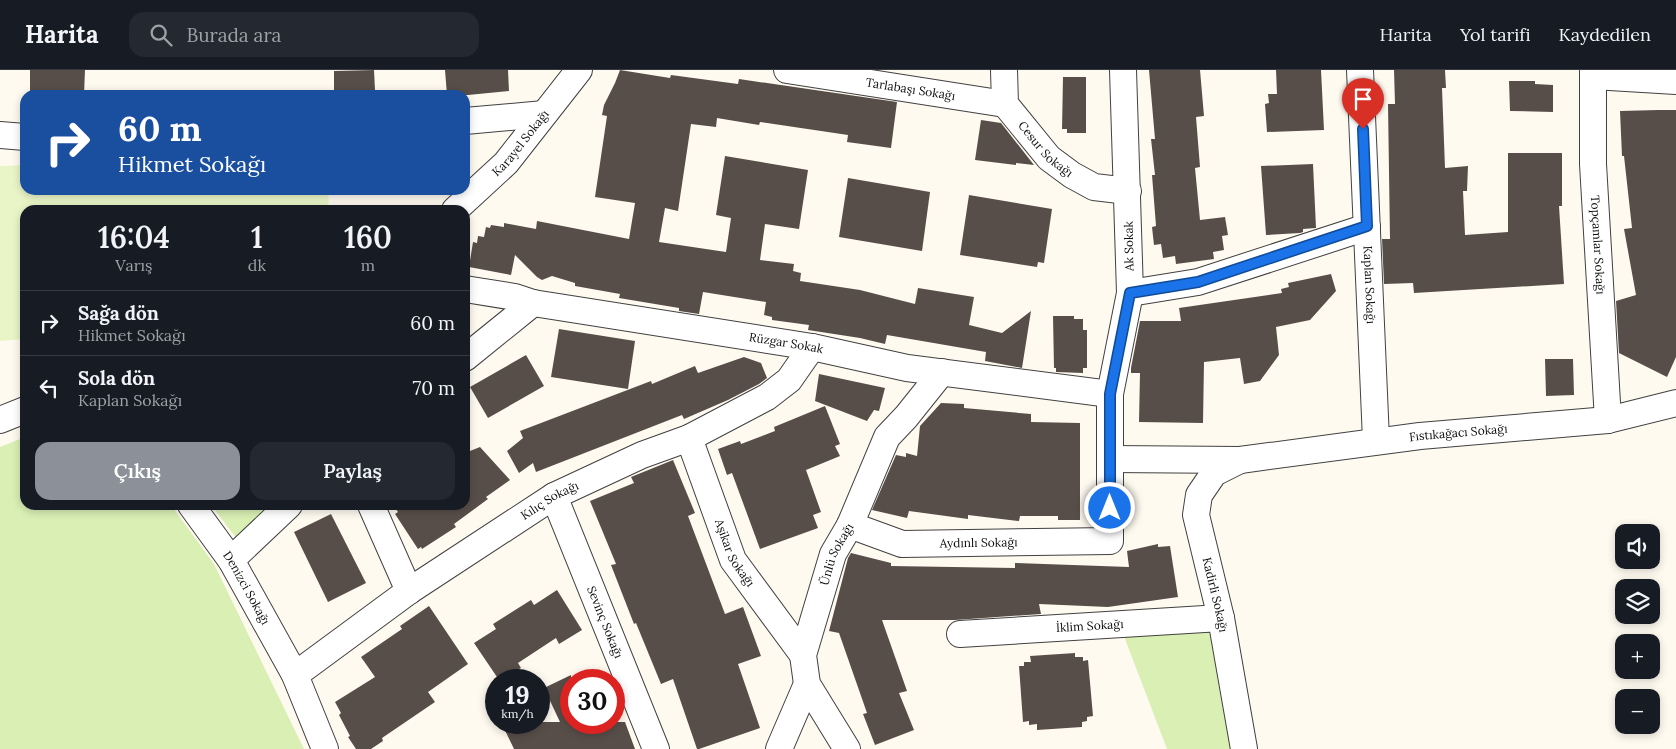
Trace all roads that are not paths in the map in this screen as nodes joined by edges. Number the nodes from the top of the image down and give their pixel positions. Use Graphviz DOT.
graph roads {
  1 [pos="579,70"];
  2 [pos="786,70"];
  3 [pos="1004,70"];
  4 [pos="1123,70"];
  5 [pos="1360,70"];
  6 [pos="1593,73"];
  7 [pos="1676,82"];
  8 [pos="1005,104"];
  9 [pos="544,114"];
  10 [pos="470,121"];
  11 [pos="0,135"];
  12 [pos="20,137"];
  13 [pos="1128,191"];
  14 [pos="460,205"];
  15 [pos="1367,226"];
  16 [pos="470,290"];
  17 [pos="1130,293"];
  18 [pos="533,303"];
  19 [pos="812,348"];
  20 [pos="470,354"];
  21 [pos="942,372"];
  22 [pos="1110,394"];
  23 [pos="1676,403"];
  24 [pos="20,412"];
  25 [pos="0,420"];
  26 [pos="1608,420"];
  27 [pos="689,438"];
  28 [pos="1376,440"];
  29 [pos="1110,459"];
  30 [pos="1240,460"];
  31 [pos="554,496"];
  32 [pos="195,510"];
  33 [pos="284,510"];
  34 [pos="373,510"];
  35 [pos="850,525"];
  36 [pos="1110,541"];
  37 [pos="231,560"];
  38 [pos="408,590"];
  39 [pos="1221,618"];
  40 [pos="960,634"];
  41 [pos="803,655"];
  42 [pos="295,675"];
  43 [pos="807,684"];
  44 [pos="325,749"];
  45 [pos="656,749"];
  46 [pos="779,749"];
  47 [pos="847,749"];
  48 [pos="1244,749"];
  1 -- 9 [label="street, Karayel Sokağı"];
  2 -- 8 [label="street, Tarlabaşı Sokağı"];
  3 -- 8 [label="street"];
  4 -- 13 [label="street, Ak Sokak"];
  5 -- 15 [label="street, Kaplan Sokağı"];
  6 -- 7 [label="street"];
  6 -- 26 [label="street, Topçamlar Sokağı"];
  8 -- 13 [label="street, Cesur Sokağı"];
  9 -- 10 [label="street"];
  9 -- 14 [label="street, Karayel Sokağı"];
  11 -- 12 [label="street"];
  13 -- 17 [label="street, Ak Sokak"];
  15 -- 17 [label="street"];
  15 -- 28 [label="street, Kaplan Sokağı"];
  16 -- 18 [label="street, Rüzgar Sokak"];
  17 -- 22 [label="street, Ak Sokak"];
  18 -- 19 [label="street, Rüzgar Sokak"];
  18 -- 20 [label="street"];
  19 -- 21 [label="street, Rüzgar Sokak"];
  19 -- 27 [label="street, Kılıç Sokağı"];
  21 -- 22 [label="street, Rüzgar Sokak"];
  21 -- 35 [label="street, Ünlü Sokağı"];
  22 -- 29 [label="street, Ak Sokak"];
  23 -- 26 [label="street, Fıstıkağacı Sokağı"];
  24 -- 25 [label="street"];
  26 -- 28 [label="street, Fıstıkağacı Sokağı"];
  27 -- 31 [label="street, Kılıç Sokağı"];
  27 -- 41 [label="street, Aşikar Sokağı"];
  28 -- 30 [label="street, Fıstıkağacı Sokağı"];
  29 -- 30 [label="street"];
  29 -- 36 [label="street, Ak Sokak"];
  30 -- 39 [label="street, Kadirli Sokağı"];
  31 -- 38 [label="street, Kılıç Sokağı"];
  31 -- 45 [label="street, Sevinç Sokağı"];
  32 -- 37 [label="street, Denizci Sokağı"];
  33 -- 37 [label="street"];
  34 -- 38 [label="street"];
  35 -- 36 [label="street, Aydınlı Sokağı"];
  35 -- 41 [label="street, Ünlü Sokağı"];
  37 -- 42 [label="street, Denizci Sokağı"];
  38 -- 42 [label="street, Kılıç Sokağı"];
  39 -- 40 [label="street, İklim Sokağı"];
  39 -- 48 [label="street, Kadirli Sokağı"];
  41 -- 43 [label="street, Ünlü Sokağı"];
  42 -- 44 [label="street, Denizci Sokağı"];
  43 -- 46 [label="street"];
  43 -- 47 [label="street, Ünlü Sokağı"];
}
